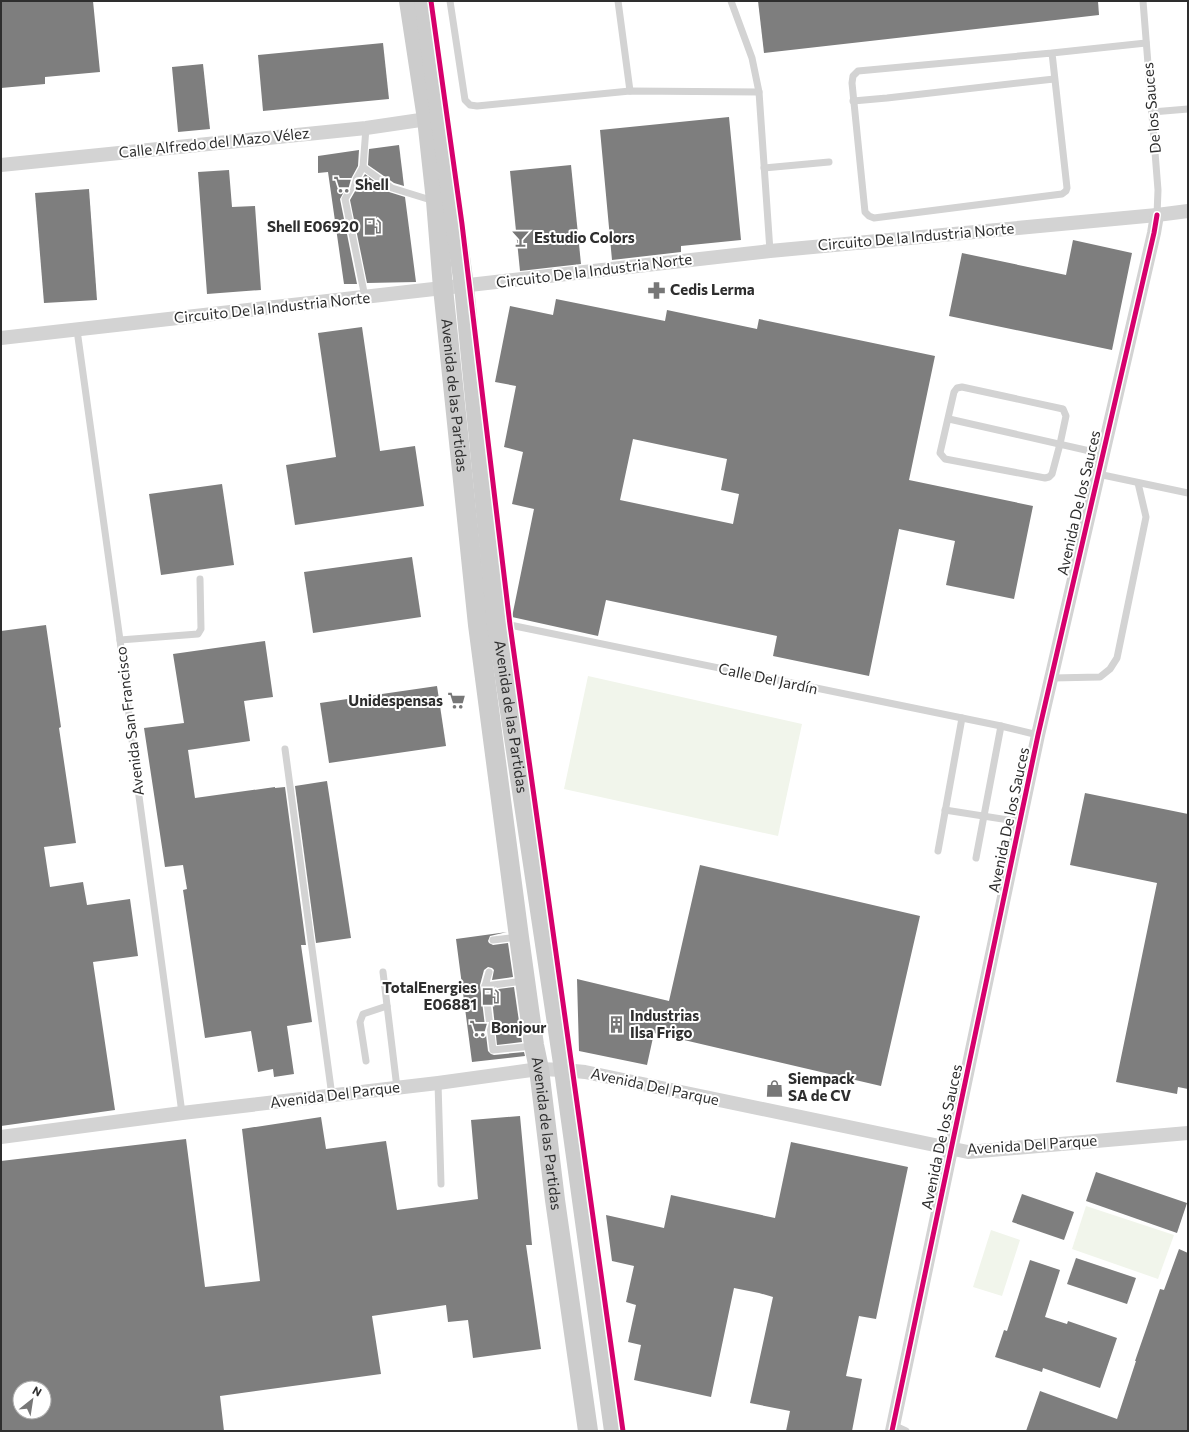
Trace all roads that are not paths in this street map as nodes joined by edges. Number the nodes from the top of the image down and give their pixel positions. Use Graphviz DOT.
graph roads {
  1 [pos="409,1"];
  2 [pos="424,1"];
  3 [pos="450,1"];
  4 [pos="618,1"];
  5 [pos="731,1"];
  6 [pos="1143,1"];
  7 [pos="1146,43"];
  8 [pos="1052,53"];
  9 [pos="1054,79"];
  10 [pos="630,91"];
  11 [pos="759,92"];
  12 [pos="854,100"];
  13 [pos="1188,109"];
  14 [pos="1152,112"];
  15 [pos="427,119"];
  16 [pos="366,128"];
  17 [pos="829,162"];
  18 [pos="1,165"];
  19 [pos="363,167"];
  20 [pos="764,168"];
  21 [pos="436,201"];
  22 [pos="1188,211"];
  23 [pos="1157,215"];
  24 [pos="770,251"];
  25 [pos="464,286"];
  26 [pos="443,288"];
  27 [pos="365,297"];
  28 [pos="77,330"];
  29 [pos="1,338"];
  30 [pos="949,419"];
  31 [pos="1060,444"];
  32 [pos="1102,454"];
  33 [pos="1098,474"];
  34 [pos="1138,483"];
  35 [pos="1188,493"];
  36 [pos="200,579"];
  37 [pos="497,625"];
  38 [pos="120,640"];
  39 [pos="1052,678"];
  40 [pos="962,718"];
  41 [pos="1001,726"];
  42 [pos="1038,735"];
  43 [pos="285,749"];
  44 [pos="945,810"];
  45 [pos="984,816"];
  46 [pos="1021,822"];
  47 [pos="938,851"];
  48 [pos="976,858"];
  49 [pos="519,937"];
  50 [pos="493,940"];
  51 [pos="383,972"];
  52 [pos="490,972"];
  53 [pos="525,981"];
  54 [pos="485,986"];
  55 [pos="387,1006"];
  56 [pos="534,1045"];
  57 [pos="366,1062"];
  58 [pos="539,1069"];
  59 [pos="564,1070"];
  60 [pos="438,1083"];
  61 [pos="397,1088"];
  62 [pos="332,1096"];
  63 [pos="182,1113"];
  64 [pos="1188,1133"];
  65 [pos="1,1137"];
  66 [pos="952,1149"];
  67 [pos="441,1184"];
  68 [pos="897,1429"];
  69 [pos="588,1431"];
  70 [pos="614,1431"];
  1 -- 15 [label="main road, Avenida de las Partidas"];
  2 -- 25 [label="main road, Avenida de las Partidas"];
  3 -- 10 [label="lane"];
  4 -- 10 [label="lane"];
  5 -- 11 [label="lane"];
  6 -- 7 [label="lane, De los Sauces"];
  7 -- 8 [label="lane"];
  7 -- 14 [label="lane, De los Sauces"];
  8 -- 9 [label="lane"];
  8 -- 12 [label="lane"];
  9 -- 12 [label="lane"];
  9 -- 12 [label="lane"];
  10 -- 11 [label="lane"];
  11 -- 20 [label="lane"];
  13 -- 14 [label="lane"];
  14 -- 23 [label="lane, De los Sauces"];
  15 -- 16 [label="street, Calle Alfredo del Mazo Vélez"];
  15 -- 21 [label="main road, Avenida de las Partidas"];
  16 -- 18 [label="street, Calle Alfredo del Mazo Vélez"];
  16 -- 19 [label="lane"];
  17 -- 20 [label="lane"];
  19 -- 21 [label="lane"];
  19 -- 27 [label="lane"];
  20 -- 24 [label="lane"];
  21 -- 26 [label="main road, Avenida de las Partidas"];
  22 -- 23 [label="street, Circuito De la Industria Norte"];
  23 -- 24 [label="street, Circuito De la Industria Norte"];
  23 -- 32 [label="street, Avenida De los Sauces"];
  24 -- 25 [label="street, Circuito De la Industria Norte"];
  25 -- 26 [label="street, Circuito De la Industria Norte"];
  25 -- 37 [label="main road, Avenida de las Partidas"];
  26 -- 27 [label="street, Circuito De la Industria Norte"];
  26 -- 49 [label="main road, Avenida de las Partidas"];
  27 -- 28 [label="street, Circuito De la Industria Norte"];
  28 -- 29 [label="street, Circuito De la Industria Norte"];
  28 -- 38 [label="lane, Avenida San Francisco"];
  30 -- 31 [label="lane"];
  30 -- 31 [label="lane"];
  30 -- 31 [label="lane"];
  31 -- 32 [label="lane"];
  32 -- 33 [label="street, Avenida De los Sauces"];
  33 -- 34 [label="lane"];
  33 -- 39 [label="street, Avenida De los Sauces"];
  34 -- 35 [label="lane"];
  34 -- 39 [label="lane"];
  36 -- 38 [label="lane"];
  37 -- 40 [label="lane, Calle Del Jardín"];
  37 -- 59 [label="main road, Avenida de las Partidas"];
  38 -- 63 [label="lane, Avenida San Francisco"];
  39 -- 42 [label="street, Avenida De los Sauces"];
  40 -- 41 [label="lane, Calle Del Jardín"];
  40 -- 44 [label="lane"];
  41 -- 42 [label="lane, Calle Del Jardín"];
  41 -- 45 [label="lane"];
  42 -- 46 [label="street, Avenida De los Sauces"];
  43 -- 62 [label="lane"];
  44 -- 45 [label="lane"];
  44 -- 47 [label="lane"];
  45 -- 46 [label="lane"];
  45 -- 48 [label="lane"];
  46 -- 66 [label="street, Avenida De los Sauces"];
  49 -- 50 [label="lane"];
  49 -- 53 [label="main road, Avenida de las Partidas"];
  51 -- 55 [label="lane"];
  52 -- 54 [label="lane"];
  53 -- 54 [label="lane"];
  53 -- 56 [label="main road, Avenida de las Partidas"];
  54 -- 56 [label="lane"];
  55 -- 57 [label="lane"];
  55 -- 61 [label="lane"];
  56 -- 58 [label="main road, Avenida de las Partidas"];
  58 -- 59 [label="street, Avenida Del Parque"];
  58 -- 60 [label="street, Avenida Del Parque"];
  58 -- 69 [label="main road, Avenida de las Partidas"];
  59 -- 66 [label="street, Avenida Del Parque"];
  59 -- 70 [label="main road, Avenida de las Partidas"];
  60 -- 61 [label="street, Avenida Del Parque"];
  60 -- 67 [label="lane"];
  61 -- 62 [label="street, Avenida Del Parque"];
  62 -- 63 [label="street, Avenida Del Parque"];
  63 -- 65 [label="street, Avenida Del Parque"];
  64 -- 66 [label="street, Avenida Del Parque"];
  66 -- 68 [label="street, Avenida De los Sauces"];
}
